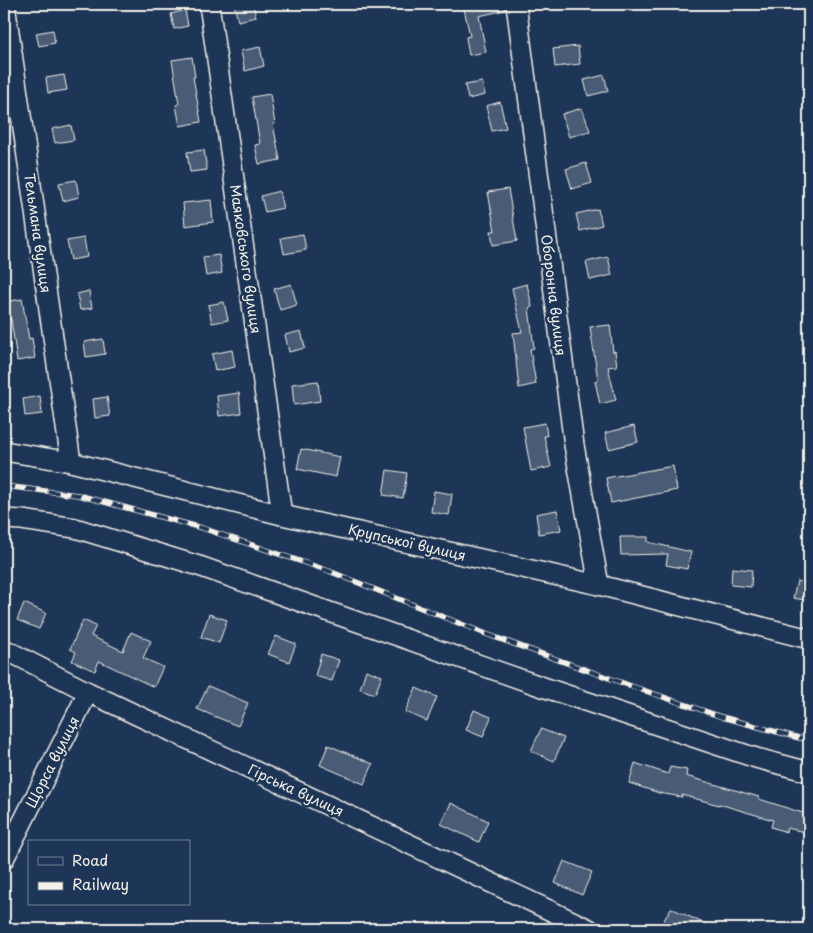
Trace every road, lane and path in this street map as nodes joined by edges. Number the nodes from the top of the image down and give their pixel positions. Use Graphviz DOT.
graph roads {
  1 [pos="5,4"];
  2 [pos="209,4"];
  3 [pos="516,4"];
  4 [pos="4,451"];
  5 [pos="71,462"];
  6 [pos="282,514"];
  7 [pos="4,519"];
  8 [pos="599,585"];
  9 [pos="809,639"];
  10 [pos="4,649"];
  11 [pos="88,692"];
  12 [pos="809,772"];
  13 [pos="4,858"];
  14 [pos="567,924"];
  15 [pos="589,929"];
  1 -- 5 [label="street, Тельмана вулиця"];
  2 -- 6 [label="street, Маяковського вулиця"];
  3 -- 8 [label="street, Оборонна вулиця"];
  4 -- 5 [label="street, Крупської вулиця"];
  5 -- 6 [label="street, Крупської вулиця"];
  6 -- 8 [label="street, Крупської вулиця"];
  7 -- 12 [label="street"];
  8 -- 9 [label="street, Крупської вулиця"];
  10 -- 11 [label="street, Гірська вулиця"];
  11 -- 13 [label="street, Щорса вулиця"];
  11 -- 14 [label="street, Гірська вулиця"];
  14 -- 15 [label="street, Гірська вулиця"];
}
